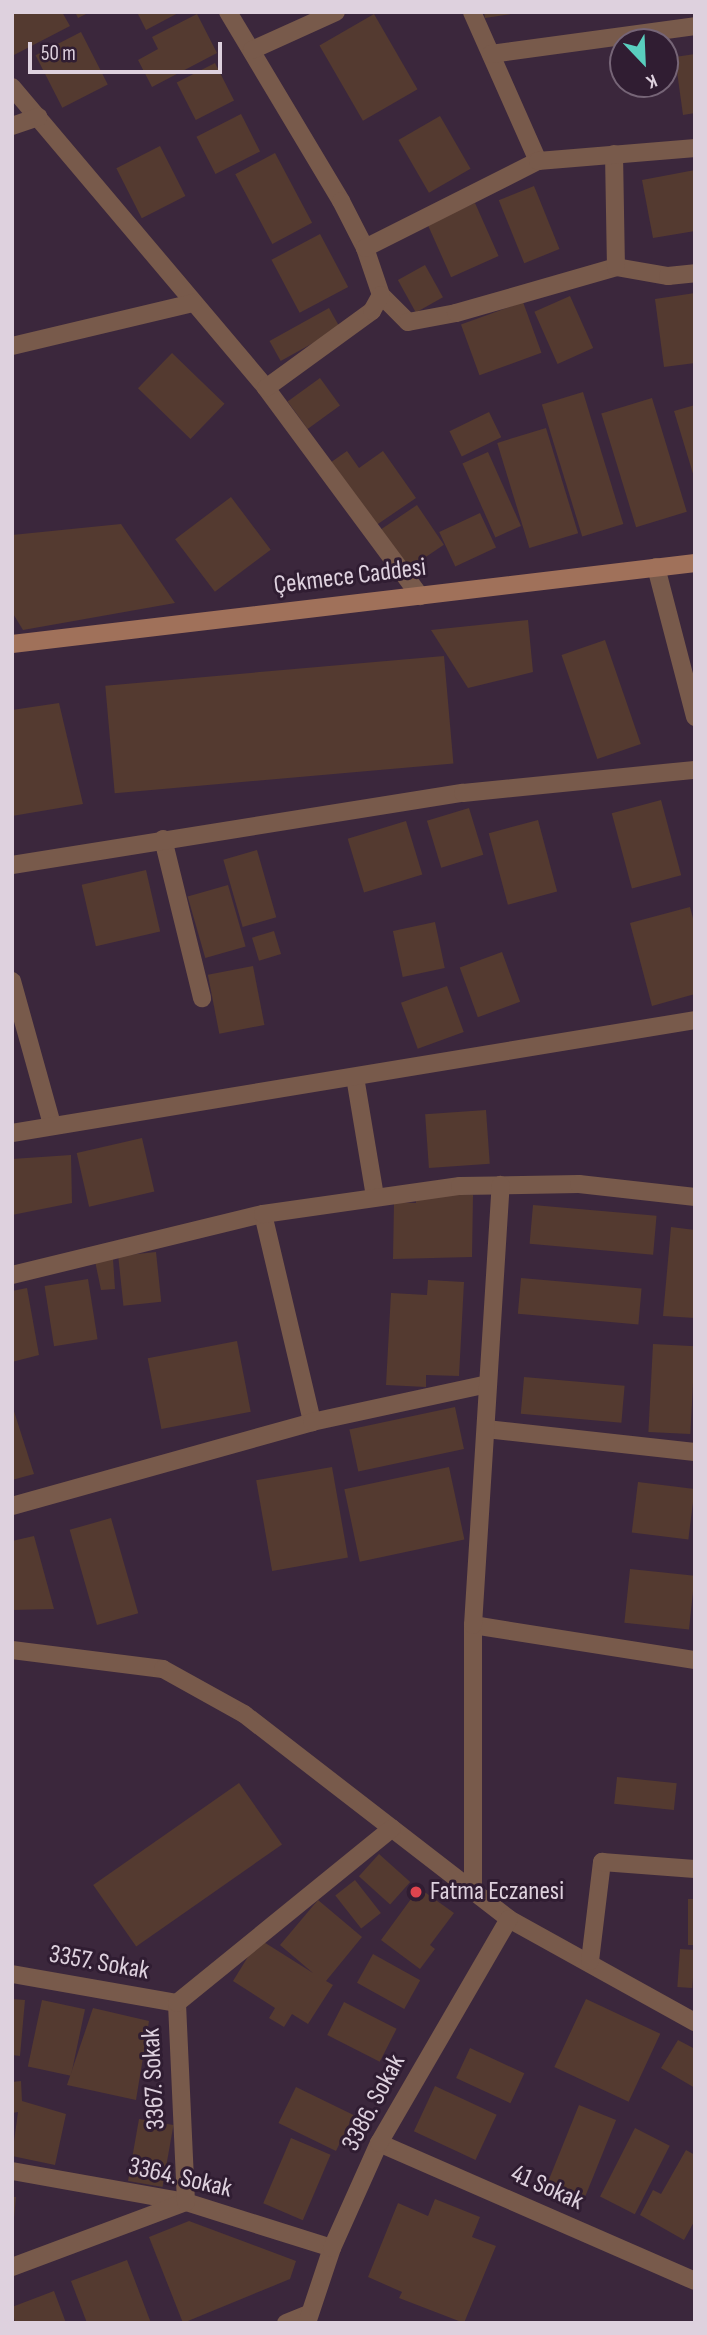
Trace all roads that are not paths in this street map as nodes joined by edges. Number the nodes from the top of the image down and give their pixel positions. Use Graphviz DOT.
graph roads {
  1 [pos="228,12"];
  2 [pos="335,12"];
  3 [pos="472,12"];
  4 [pos="695,26"];
  5 [pos="253,50"];
  6 [pos="491,54"];
  7 [pos="12,87"];
  8 [pos="38,117"];
  9 [pos="12,126"];
  10 [pos="695,148"];
  11 [pos="614,154"];
  12 [pos="538,161"];
  13 [pos="365,248"];
  14 [pos="616,267"];
  15 [pos="695,273"];
  16 [pos="381,295"];
  17 [pos="193,303"];
  18 [pos="12,346"];
  19 [pos="266,388"];
  20 [pos="695,563"];
  21 [pos="656,567"];
  22 [pos="421,596"];
  23 [pos="12,644"];
  24 [pos="695,717"];
  25 [pos="695,770"];
  26 [pos="163,839"];
  27 [pos="12,865"];
  28 [pos="12,981"];
  29 [pos="202,998"];
  30 [pos="695,1020"];
  31 [pos="355,1077"];
  32 [pos="51,1124"];
  33 [pos="12,1133"];
  34 [pos="501,1185"];
  35 [pos="374,1196"];
  36 [pos="695,1197"];
  37 [pos="263,1214"];
  38 [pos="12,1275"];
  39 [pos="488,1384"];
  40 [pos="312,1422"];
  41 [pos="485,1429"];
  42 [pos="695,1452"];
  43 [pos="12,1506"];
  44 [pos="473,1625"];
  45 [pos="12,1650"];
  46 [pos="695,1660"];
  47 [pos="392,1828"];
  48 [pos="695,1869"];
  49 [pos="473,1891"];
  50 [pos="509,1919"];
  51 [pos="590,1961"];
  52 [pos="12,1974"];
  53 [pos="177,2003"];
  54 [pos="695,2022"];
  55 [pos="379,2143"];
  56 [pos="12,2171"];
  57 [pos="186,2202"];
  58 [pos="332,2248"];
  59 [pos="12,2267"];
  60 [pos="695,2281"];
  61 [pos="307,2318"];
  62 [pos="286,2323"];
  1 -- 5 [label="street"];
  2 -- 5 [label="street"];
  3 -- 6 [label="street"];
  4 -- 6 [label="street"];
  5 -- 13 [label="street"];
  6 -- 12 [label="street"];
  7 -- 8 [label="street"];
  8 -- 9 [label="street"];
  8 -- 17 [label="street"];
  10 -- 11 [label="street"];
  11 -- 12 [label="street"];
  11 -- 14 [label="street"];
  12 -- 13 [label="street"];
  13 -- 16 [label="street"];
  14 -- 15 [label="street"];
  14 -- 16 [label="street"];
  16 -- 19 [label="street"];
  17 -- 18 [label="street"];
  17 -- 19 [label="street"];
  19 -- 22 [label="street"];
  20 -- 21 [label="main road, Çekmece Caddesi"];
  21 -- 22 [label="main road, Çekmece Caddesi"];
  21 -- 24 [label="street"];
  22 -- 23 [label="main road, Çekmece Caddesi"];
  25 -- 26 [label="street"];
  26 -- 27 [label="street"];
  26 -- 29 [label="street"];
  28 -- 32 [label="street"];
  30 -- 31 [label="street"];
  31 -- 32 [label="street"];
  31 -- 35 [label="street"];
  32 -- 33 [label="street"];
  34 -- 35 [label="street"];
  34 -- 36 [label="street"];
  34 -- 39 [label="street"];
  35 -- 37 [label="street"];
  37 -- 38 [label="street"];
  37 -- 40 [label="street"];
  39 -- 40 [label="street"];
  39 -- 41 [label="street"];
  40 -- 43 [label="street"];
  41 -- 42 [label="street"];
  41 -- 44 [label="street"];
  44 -- 46 [label="street"];
  44 -- 49 [label="street"];
  45 -- 47 [label="street"];
  47 -- 49 [label="street"];
  47 -- 53 [label="street, 3367. Sokak"];
  48 -- 51 [label="street"];
  49 -- 50 [label="street"];
  50 -- 51 [label="street"];
  50 -- 55 [label="street, 3386. Sokak"];
  51 -- 54 [label="street"];
  52 -- 53 [label="street, 3357. Sokak"];
  53 -- 57 [label="street, 3367. Sokak"];
  55 -- 58 [label="street, 3386. Sokak"];
  55 -- 60 [label="street, 41 Sokak"];
  56 -- 57 [label="street, 3364. Sokak"];
  57 -- 58 [label="street, 3364. Sokak"];
  57 -- 59 [label="street"];
  58 -- 61 [label="street, 3386. Sokak"];
  61 -- 62 [label="street"];
}
